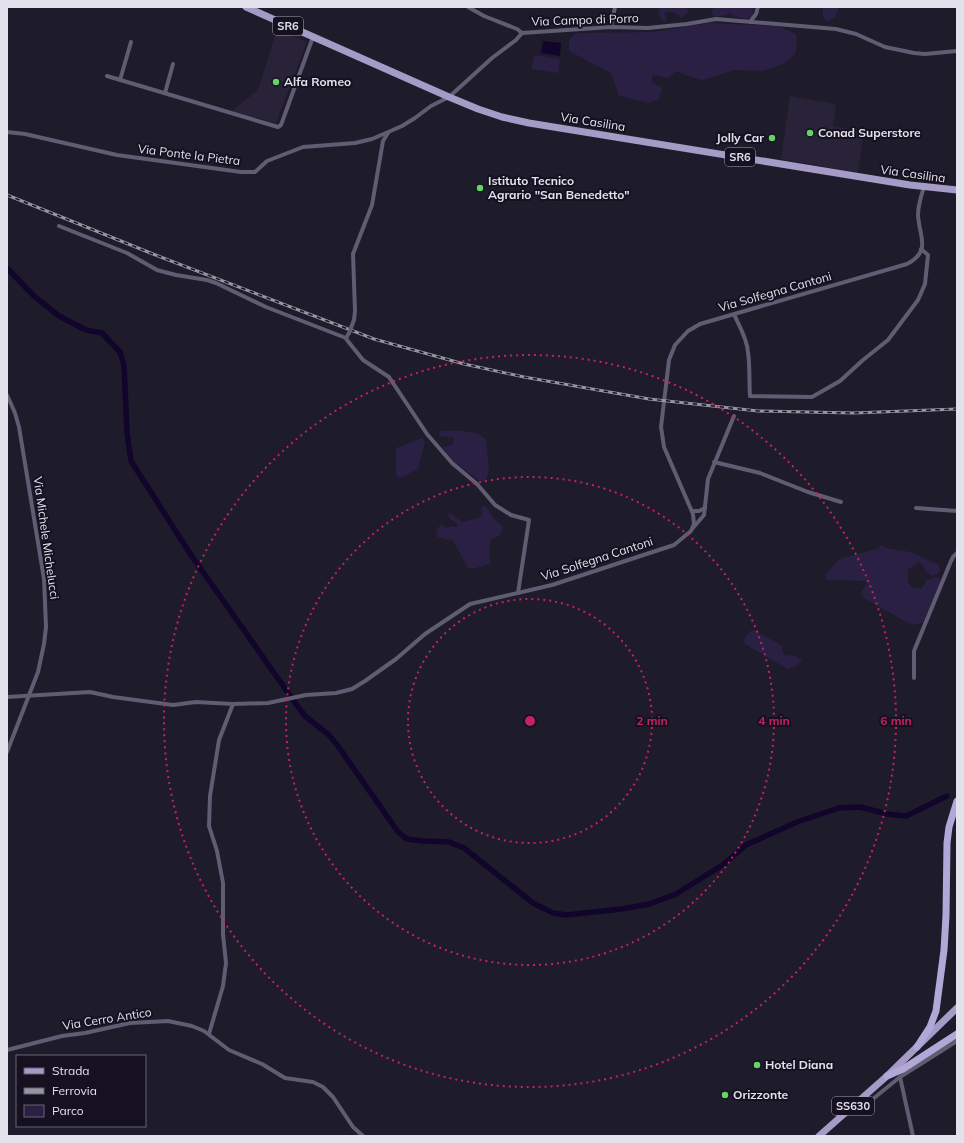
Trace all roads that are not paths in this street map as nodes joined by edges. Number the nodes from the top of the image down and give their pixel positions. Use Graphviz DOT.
graph roads {
  1 [pos="246,7"];
  2 [pos="468,7"];
  3 [pos="615,7"];
  4 [pos="758,7"];
  5 [pos="750,22"];
  6 [pos="611,27"];
  7 [pos="522,33"];
  8 [pos="312,36"];
  9 [pos="130,42"];
  10 [pos="957,50"];
  11 [pos="173,64"];
  12 [pos="107,76"];
  13 [pos="120,80"];
  14 [pos="165,93"];
  15 [pos="449,97"];
  16 [pos="7,132"];
  17 [pos="388,133"];
  18 [pos="924,187"];
  19 [pos="957,190"];
  20 [pos="58,226"];
  21 [pos="921,249"];
  22 [pos="734,314"];
  23 [pos="346,338"];
  24 [pos="7,395"];
  25 [pos="734,416"];
  26 [pos="714,462"];
  27 [pos="841,502"];
  28 [pos="705,508"];
  29 [pos="916,508"];
  30 [pos="692,511"];
  31 [pos="957,511"];
  32 [pos="691,531"];
  33 [pos="957,553"];
  34 [pos="518,593"];
  35 [pos="914,678"];
  36 [pos="29,696"];
  37 [pos="7,697"];
  38 [pos="233,704"];
  39 [pos="7,752"];
  40 [pos="957,801"];
  41 [pos="957,1008"];
  42 [pos="208,1034"];
  43 [pos="957,1034"];
  44 [pos="957,1041"];
  45 [pos="917,1047"];
  46 [pos="7,1050"];
  47 [pos="887,1076"];
  48 [pos="900,1077"];
  49 [pos="847,1111"];
  50 [pos="363,1136"];
  51 [pos="819,1136"];
  52 [pos="913,1136"];
  1 -- 8 [label="main road, Via Casilina / SR6"];
  2 -- 7 [label="street"];
  3 -- 6 [label="street"];
  4 -- 5 [label="street"];
  5 -- 6 [label="street, Via Campo di Porro"];
  5 -- 10 [label="street, Via Campo di Porro"];
  6 -- 7 [label="street, Via Campo di Porro"];
  7 -- 15 [label="street, Via Campo di Porro"];
  8 -- 14 [label="street"];
  8 -- 15 [label="main road, Via Casilina / SR6"];
  9 -- 13 [label="street"];
  11 -- 14 [label="street"];
  12 -- 13 [label="street"];
  13 -- 14 [label="street"];
  15 -- 17 [label="street, Via Ponte la Pietra"];
  15 -- 18 [label="main road, Via Casilina / SR6"];
  16 -- 17 [label="street, Via Ponte la Pietra"];
  17 -- 23 [label="street, bridge"];
  18 -- 19 [label="main road, Via Casilina / SR6"];
  18 -- 21 [label="street"];
  20 -- 23 [label="street"];
  21 -- 22 [label="street, Via Solfegna Cantoni"];
  21 -- 22 [label="street"];
  22 -- 30 [label="street, Via Solfegna Cantoni"];
  23 -- 34 [label="street"];
  24 -- 36 [label="street, Via Michele Michelucci"];
  25 -- 26 [label="street"];
  26 -- 27 [label="street"];
  26 -- 28 [label="street"];
  28 -- 30 [label="street"];
  28 -- 32 [label="street"];
  29 -- 31 [label="street"];
  30 -- 32 [label="street, Via Solfegna Cantoni"];
  32 -- 34 [label="street, Via Solfegna Cantoni"];
  33 -- 35 [label="street"];
  34 -- 38 [label="street, Via Solfegna Cantoni"];
  36 -- 37 [label="street, Via Solfegna Cantoni"];
  36 -- 38 [label="street, Via Solfegna Cantoni"];
  36 -- 39 [label="street, Via Michele Michelucci"];
  38 -- 42 [label="street"];
  40 -- 45 [label="highway"];
  41 -- 45 [label="main road, SS630"];
  42 -- 46 [label="street, Via Cerro Antico"];
  42 -- 50 [label="street, Via Cerro Antico"];
  43 -- 47 [label="highway"];
  44 -- 48 [label="street"];
  45 -- 47 [label="main road, SS630"];
  47 -- 49 [label="main road, SS630"];
  48 -- 49 [label="street"];
  48 -- 52 [label="street"];
  49 -- 51 [label="main road, SS630"];
}
